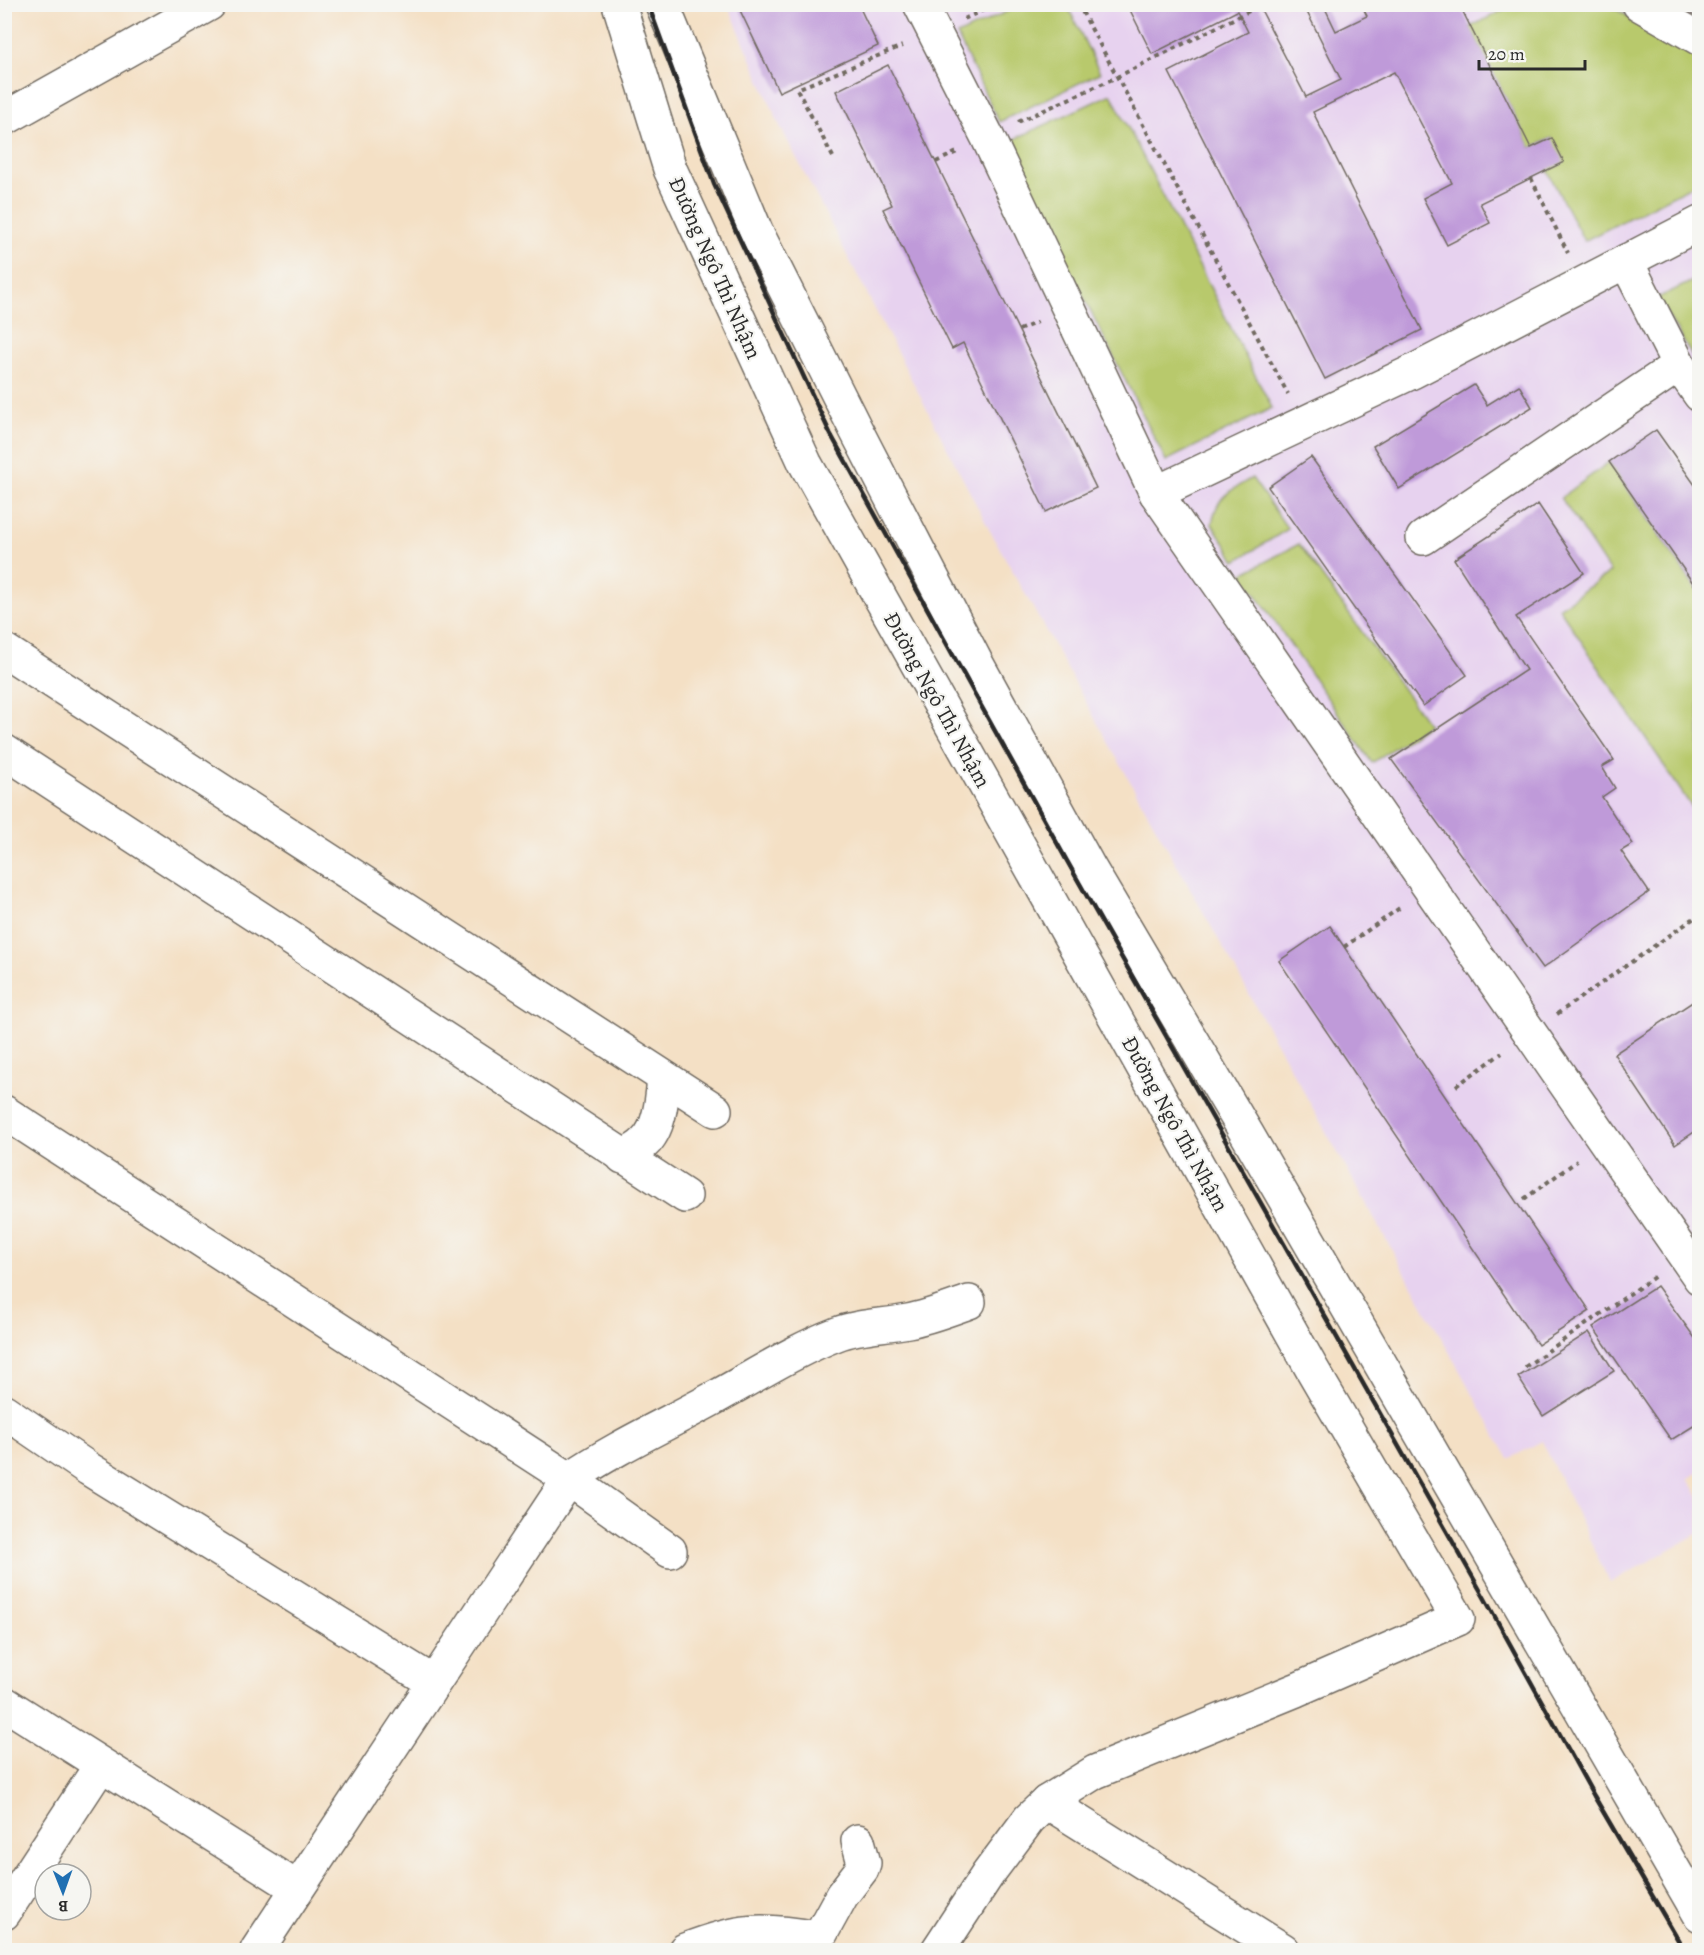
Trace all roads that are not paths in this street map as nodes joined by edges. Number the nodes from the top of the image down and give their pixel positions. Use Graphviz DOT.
graph roads {
  1 [pos="209,4"];
  2 [pos="619,4"];
  3 [pos="662,4"];
  4 [pos="920,4"];
  5 [pos="1639,4"];
  6 [pos="1700,39"];
  7 [pos="4,119"];
  8 [pos="1700,223"];
  9 [pos="1626,261"];
  10 [pos="1679,365"];
  11 [pos="1700,395"];
  12 [pos="1156,494"];
  13 [pos="1423,538"];
  14 [pos="4,650"];
  15 [pos="4,751"];
  16 [pos="664,1078"];
  17 [pos="715,1110"];
  18 [pos="4,1112"];
  19 [pos="623,1157"];
  20 [pos="686,1196"];
  21 [pos="1692,1267"];
  22 [pos="969,1302"];
  23 [pos="4,1411"];
  24 [pos="569,1479"];
  25 [pos="670,1551"];
  26 [pos="434,1682"];
  27 [pos="4,1703"];
  28 [pos="101,1766"];
  29 [pos="1047,1802"];
  30 [pos="858,1841"];
  31 [pos="297,1888"];
  32 [pos="4,1913"];
  33 [pos="1700,1915"];
  34 [pos="815,1944"];
  35 [pos="257,1950"];
  36 [pos="685,1950"];
  37 [pos="938,1950"];
  38 [pos="1283,1950"];
  1 -- 7 [label="street"];
  2 -- 29 [label="street, Đường Ngô Thì Nhậm"];
  3 -- 33 [label="street"];
  4 -- 12 [label="street"];
  5 -- 6 [label="street"];
  8 -- 9 [label="street"];
  9 -- 10 [label="street"];
  9 -- 12 [label="street"];
  10 -- 11 [label="street"];
  10 -- 13 [label="street"];
  12 -- 21 [label="street"];
  14 -- 16 [label="street"];
  15 -- 19 [label="street"];
  16 -- 17 [label="street"];
  16 -- 19 [label="street"];
  18 -- 24 [label="street"];
  19 -- 20 [label="street"];
  22 -- 24 [label="street"];
  23 -- 26 [label="street"];
  24 -- 25 [label="street"];
  24 -- 26 [label="street"];
  26 -- 31 [label="street"];
  27 -- 28 [label="street"];
  28 -- 31 [label="street"];
  28 -- 32 [label="street"];
  29 -- 37 [label="street"];
  29 -- 38 [label="street"];
  30 -- 34 [label="street"];
  31 -- 35 [label="street"];
  34 -- 36 [label="street"];
}
